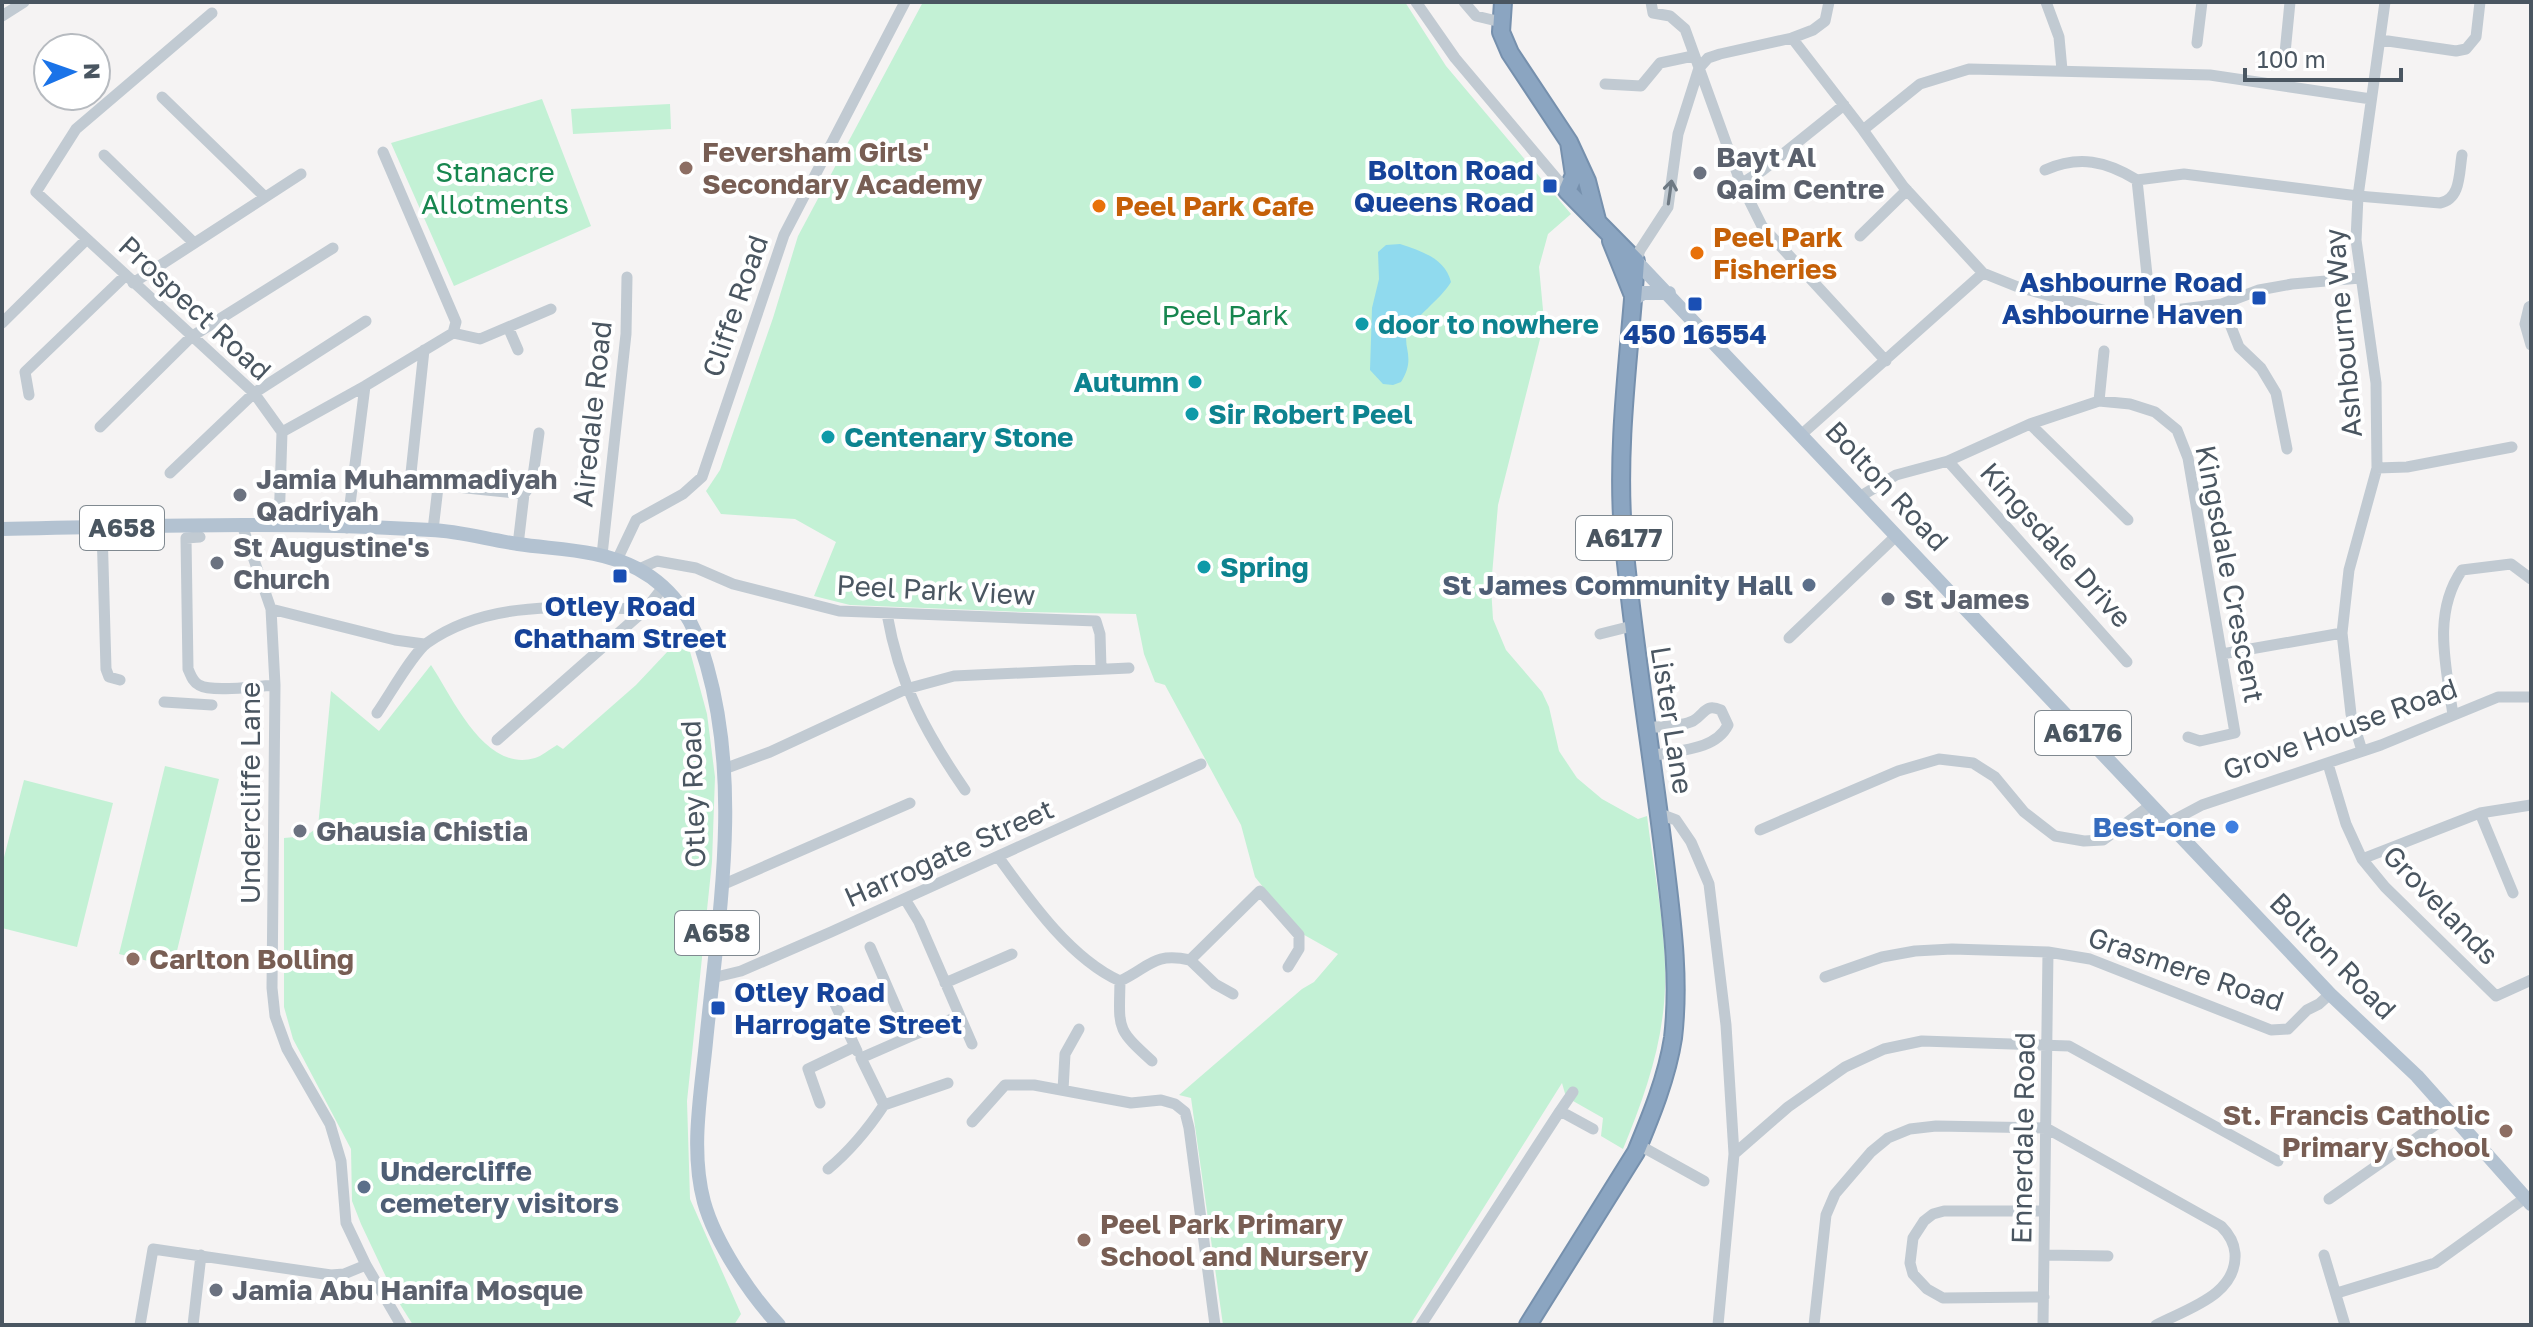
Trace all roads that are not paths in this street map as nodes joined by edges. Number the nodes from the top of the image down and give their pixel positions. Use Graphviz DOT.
graph roads {
  1 [pos="24,2"];
  2 [pos="905,2"];
  3 [pos="1416,2"];
  4 [pos="1464,2"];
  5 [pos="1503,2"];
  6 [pos="1651,2"];
  7 [pos="1829,2"];
  8 [pos="2046,2"];
  9 [pos="2202,2"];
  10 [pos="2290,2"];
  11 [pos="2385,2"];
  12 [pos="2480,2"];
  13 [pos="212,13"];
  14 [pos="2,16"];
  15 [pos="1501,22"];
  16 [pos="1792,38"];
  17 [pos="2381,40"];
  18 [pos="2197,43"];
  19 [pos="2285,53"];
  20 [pos="1693,56"];
  21 [pos="1699,68"];
  22 [pos="2062,70"];
  23 [pos="1605,84"];
  24 [pos="162,97"];
  25 [pos="2371,99"];
  26 [pos="1844,105"];
  27 [pos="1863,130"];
  28 [pos="1569,142"];
  29 [pos="383,152"];
  30 [pos="104,155"];
  31 [pos="2462,155"];
  32 [pos="2045,170"];
  33 [pos="301,174"];
  34 [pos="2137,180"];
  35 [pos="1741,184"];
  36 [pos="1907,190"];
  37 [pos="1567,191"];
  38 [pos="2358,196"];
  39 [pos="265,197"];
  40 [pos="1603,229"];
  41 [pos="1860,236"];
  42 [pos="86,240"];
  43 [pos="194,243"];
  44 [pos="333,248"];
  45 [pos="1636,261"];
  46 [pos="1983,273"];
  47 [pos="627,277"];
  48 [pos="2360,278"];
  49 [pos="129,280"];
  50 [pos="1669,293"];
  51 [pos="1633,297"];
  52 [pos="2222,304"];
  53 [pos="2531,306"];
  54 [pos="551,309"];
  55 [pos="2151,313"];
  56 [pos="366,321"];
  57 [pos="2,323"];
  58 [pos="508,327"];
  59 [pos="453,333"];
  60 [pos="191,337"];
  61 [pos="2531,345"];
  62 [pos="424,350"];
  63 [pos="518,350"];
  64 [pos="2104,351"];
  65 [pos="1886,361"];
  66 [pos="365,386"];
  67 [pos="254,393"];
  68 [pos="29,395"];
  69 [pos="2099,401"];
  70 [pos="2030,424"];
  71 [pos="100,427"];
  72 [pos="282,432"];
  73 [pos="539,433"];
  74 [pos="1802,434"];
  75 [pos="2512,447"];
  76 [pos="2287,449"];
  77 [pos="1948,461"];
  78 [pos="2377,468"];
  79 [pos="170,473"];
  80 [pos="438,487"];
  81 [pos="524,494"];
  82 [pos="1861,496"];
  83 [pos="2128,520"];
  84 [pos="242,525"];
  85 [pos="279,526"];
  86 [pos="102,528"];
  87 [pos="347,528"];
  88 [pos="2,529"];
  89 [pos="433,530"];
  90 [pos="1897,535"];
  91 [pos="200,537"];
  92 [pos="518,545"];
  93 [pos="602,555"];
  94 [pos="617,560"];
  95 [pos="639,569"];
  96 [pos="2531,579"];
  97 [pos="664,586"];
  98 [pos="271,609"];
  99 [pos="646,609"];
  100 [pos="887,614"];
  101 [pos="1632,626"];
  102 [pos="2342,633"];
  103 [pos="1600,634"];
  104 [pos="1789,638"];
  105 [pos="424,644"];
  106 [pos="2222,654"];
  107 [pos="2127,662"];
  108 [pos="1101,668"];
  109 [pos="1129,668"];
  110 [pos="120,680"];
  111 [pos="275,685"];
  112 [pos="201,686"];
  113 [pos="906,689"];
  114 [pos="2531,697"];
  115 [pos="164,702"];
  116 [pos="377,713"];
  117 [pos="2453,715"];
  118 [pos="1646,728"];
  119 [pos="2188,737"];
  120 [pos="497,740"];
  121 [pos="2362,751"];
  122 [pos="1650,756"];
  123 [pos="1201,764"];
  124 [pos="2328,764"];
  125 [pos="724,769"];
  126 [pos="965,790"];
  127 [pos="910,803"];
  128 [pos="2151,805"];
  129 [pos="2531,805"];
  130 [pos="2480,813"];
  131 [pos="1660,814"];
  132 [pos="2170,822"];
  133 [pos="1760,830"];
  134 [pos="999,858"];
  135 [pos="2362,859"];
  136 [pos="722,885"];
  137 [pos="2513,893"];
  138 [pos="905,899"];
  139 [pos="870,947"];
  140 [pos="2048,952"];
  141 [pos="1012,954"];
  142 [pos="1190,960"];
  143 [pos="1288,967"];
  144 [pos="1825,977"];
  145 [pos="712,978"];
  146 [pos="2531,980"];
  147 [pos="1120,981"];
  148 [pos="945,983"];
  149 [pos="828,989"];
  150 [pos="1233,994"];
  151 [pos="2330,994"];
  152 [pos="959,1016"];
  153 [pos="1079,1029"];
  154 [pos="909,1037"];
  155 [pos="2048,1043"];
  156 [pos="972,1044"];
  157 [pos="854,1047"];
  158 [pos="861,1058"];
  159 [pos="1152,1061"];
  160 [pos="948,1083"];
  161 [pos="1063,1090"];
  162 [pos="1573,1092"];
  163 [pos="820,1103"];
  164 [pos="884,1105"];
  165 [pos="1560,1111"];
  166 [pos="2451,1114"];
  167 [pos="972,1122"];
  168 [pos="2046,1128"];
  169 [pos="1593,1129"];
  170 [pos="1639,1145"];
  171 [pos="1734,1154"];
  172 [pos="2278,1161"];
  173 [pos="828,1169"];
  174 [pos="1704,1181"];
  175 [pos="2329,1199"];
  176 [pos="2528,1201"];
  177 [pos="2044,1211"];
  178 [pos="201,1255"];
  179 [pos="2045,1255"];
  180 [pos="2324,1255"];
  181 [pos="2108,1256"];
  182 [pos="366,1265"];
  183 [pos="2337,1293"];
  184 [pos="2044,1297"];
  185 [pos="140,1325"];
  186 [pos="193,1325"];
  187 [pos="401,1325"];
  188 [pos="779,1325"];
  189 [pos="1215,1325"];
  190 [pos="1421,1325"];
  191 [pos="1528,1325"];
  192 [pos="1718,1325"];
  193 [pos="1814,1325"];
  194 [pos="2043,1325"];
  195 [pos="2156,1325"];
  196 [pos="2345,1325"];
  1 -- 14 [label="street"];
  2 -- 94 [label="street, Cliffe Road"];
  3 -- 37 [label="street, Bolton Road"];
  4 -- 15 [label="street"];
  5 -- 15 [label="highway, A6177"];
  6 -- 20 [label="street"];
  7 -- 16 [label="street"];
  8 -- 22 [label="street"];
  9 -- 18 [label="street"];
  10 -- 19 [label="street"];
  11 -- 17 [label="street, Ashbourne Way"];
  12 -- 17 [label="street"];
  13 -- 42 [label="street, Prospect Road"];
  15 -- 28 [label="highway, A6177"];
  16 -- 21 [label="street"];
  16 -- 26 [label="street"];
  17 -- 25 [label="street, Ashbourne Way"];
  20 -- 21 [label="street"];
  20 -- 23 [label="street"];
  21 -- 35 [label="street"];
  45 -- 21 [label="street, one-way"];
  22 -- 25 [label="street"];
  22 -- 27 [label="street"];
  24 -- 39 [label="street"];
  25 -- 38 [label="street, Ashbourne Way"];
  26 -- 27 [label="street"];
  26 -- 35 [label="street"];
  27 -- 36 [label="street"];
  28 -- 37 [label="highway"];
  28 -- 40 [label="highway, A6177"];
  29 -- 59 [label="street"];
  30 -- 43 [label="street"];
  31 -- 38 [label="street"];
  32 -- 34 [label="street"];
  33 -- 39 [label="street"];
  34 -- 38 [label="street"];
  34 -- 55 [label="street"];
  35 -- 65 [label="street"];
  36 -- 41 [label="street"];
  36 -- 46 [label="street"];
  37 -- 40 [label="highway, Bolton Road"];
  38 -- 48 [label="street, Ashbourne Way"];
  39 -- 43 [label="street"];
  40 -- 45 [label="highway, Bolton Road"];
  40 -- 51 [label="highway, Lister Lane / A6177"];
  42 -- 49 [label="street, Prospect Road"];
  42 -- 57 [label="street"];
  43 -- 49 [label="street"];
  44 -- 60 [label="street"];
  45 -- 50 [label="main road, Bolton Road / A6176"];
  45 -- 51 [label="highway, Lister Lane / A6177"];
  46 -- 55 [label="street"];
  46 -- 65 [label="street"];
  47 -- 93 [label="street, Airedale Road"];
  48 -- 52 [label="street"];
  48 -- 78 [label="street, Ashbourne Way"];
  49 -- 60 [label="street, Prospect Road"];
  49 -- 68 [label="street"];
  50 -- 51 [label="main road"];
  50 -- 74 [label="main road, Bolton Road / A6176"];
  51 -- 101 [label="highway, Lister Lane / A6177"];
  52 -- 55 [label="street"];
  52 -- 76 [label="street"];
  53 -- 61 [label="street"];
  54 -- 58 [label="street"];
  56 -- 67 [label="street"];
  58 -- 59 [label="street"];
  58 -- 63 [label="street"];
  59 -- 62 [label="street"];
  60 -- 67 [label="street, Prospect Road"];
  60 -- 71 [label="street"];
  62 -- 66 [label="street"];
  62 -- 80 [label="street"];
  64 -- 69 [label="street"];
  65 -- 74 [label="street"];
  66 -- 72 [label="street"];
  66 -- 87 [label="street"];
  67 -- 72 [label="street, Prospect Road"];
  67 -- 79 [label="street"];
  69 -- 70 [label="street, Kingsdale Crescent"];
  69 -- 106 [label="street, Kingsdale Crescent"];
  70 -- 77 [label="street, Kingsdale Crescent"];
  70 -- 83 [label="street"];
  72 -- 85 [label="street"];
  73 -- 81 [label="street"];
  74 -- 82 [label="main road, Bolton Road / A6176"];
  75 -- 78 [label="street"];
  77 -- 82 [label="street, Kingsdale Crescent"];
  77 -- 107 [label="street, Kingsdale Drive"];
  78 -- 102 [label="street, Ashbourne Way"];
  80 -- 81 [label="street"];
  80 -- 89 [label="street"];
  81 -- 92 [label="street"];
  82 -- 90 [label="main road, Bolton Road / A6176"];
  84 -- 85 [label="main road, Otley Road / A658"];
  84 -- 86 [label="main road, Otley Road / A658"];
  84 -- 98 [label="street, Undercliffe Lane"];
  85 -- 87 [label="main road, Otley Road / A658"];
  86 -- 88 [label="main road, Otley Road / A658"];
  86 -- 110 [label="street"];
  87 -- 89 [label="main road, Otley Road / A658"];
  89 -- 92 [label="main road, Otley Road / A658"];
  90 -- 104 [label="street"];
  90 -- 128 [label="main road, Bolton Road / A6176"];
  91 -- 112 [label="street"];
  92 -- 93 [label="main road, Otley Road / A658"];
  93 -- 94 [label="main road, Otley Road / A658"];
  94 -- 95 [label="main road, Otley Road / A658"];
  95 -- 97 [label="main road, Otley Road / A658"];
  95 -- 100 [label="street, Peel Park View"];
  96 -- 117 [label="street"];
  97 -- 99 [label="street"];
  97 -- 125 [label="main road, Otley Road / A658"];
  98 -- 105 [label="street"];
  98 -- 111 [label="street, Undercliffe Lane"];
  99 -- 105 [label="street"];
  99 -- 120 [label="street"];
  100 -- 108 [label="street, Peel Park View"];
  100 -- 113 [label="street"];
  101 -- 103 [label="street"];
  101 -- 118 [label="highway, Lister Lane / A6177"];
  102 -- 106 [label="street"];
  102 -- 121 [label="street, Ashbourne Way"];
  105 -- 116 [label="street"];
  106 -- 119 [label="street, Kingsdale Crescent"];
  108 -- 109 [label="street"];
  108 -- 113 [label="street"];
  111 -- 112 [label="street"];
  111 -- 182 [label="street, Undercliffe Lane"];
  112 -- 115 [label="street"];
  113 -- 125 [label="street"];
  113 -- 126 [label="street"];
  114 -- 117 [label="street, Grove House Road"];
  117 -- 121 [label="street, Grove House Road"];
  118 -- 122 [label="highway, Lister Lane / A6177"];
  118 -- 122 [label="street"];
  121 -- 124 [label="street, Grove House Road"];
  122 -- 131 [label="highway, Lister Lane / A6177"];
  123 -- 134 [label="street, Harrogate Street"];
  124 -- 132 [label="street, Grove House Road"];
  124 -- 135 [label="street, Grovelands"];
  125 -- 136 [label="main road, Otley Road / A658"];
  127 -- 136 [label="street"];
  128 -- 132 [label="main road, Bolton Road / A6176"];
  128 -- 133 [label="street"];
  129 -- 130 [label="street"];
  130 -- 135 [label="street"];
  130 -- 137 [label="street"];
  131 -- 170 [label="highway, A6177"];
  131 -- 171 [label="street, Lister Lane"];
  132 -- 151 [label="main road, Bolton Road / A6176"];
  134 -- 138 [label="street, Harrogate Street"];
  134 -- 147 [label="street"];
  135 -- 146 [label="street, Grovelands"];
  136 -- 145 [label="main road, Otley Road / A658"];
  138 -- 145 [label="street, Harrogate Street"];
  138 -- 148 [label="street"];
  139 -- 154 [label="street"];
  140 -- 144 [label="street, Grasmere Road"];
  140 -- 151 [label="street, Grasmere Road"];
  140 -- 155 [label="street, Ennerdale Road"];
  141 -- 148 [label="street"];
  142 -- 143 [label="street"];
  142 -- 147 [label="street"];
  142 -- 150 [label="street"];
  145 -- 188 [label="main road, Otley Road / A658"];
  147 -- 159 [label="street"];
  148 -- 152 [label="street"];
  149 -- 157 [label="street"];
  151 -- 166 [label="main road, Bolton Road / A6176"];
  152 -- 154 [label="street"];
  152 -- 156 [label="street"];
  153 -- 161 [label="street"];
  154 -- 158 [label="street"];
  155 -- 168 [label="street, Ennerdale Road"];
  155 -- 171 [label="street"];
  155 -- 172 [label="street"];
  157 -- 158 [label="street"];
  157 -- 163 [label="street"];
  158 -- 164 [label="street"];
  160 -- 164 [label="street"];
  161 -- 167 [label="street"];
  161 -- 189 [label="street"];
  162 -- 165 [label="street"];
  164 -- 173 [label="street"];
  165 -- 169 [label="street"];
  165 -- 190 [label="street"];
  166 -- 175 [label="street"];
  166 -- 176 [label="main road, Bolton Road / A6176"];
  168 -- 177 [label="street, Ennerdale Road"];
  168 -- 193 [label="street"];
  168 -- 195 [label="street"];
  170 -- 174 [label="street"];
  170 -- 191 [label="highway, A6177"];
  171 -- 192 [label="street, Lister Lane"];
  176 -- 183 [label="street"];
  177 -- 179 [label="street, Ennerdale Road"];
  177 -- 184 [label="street"];
  178 -- 182 [label="street"];
  178 -- 185 [label="street"];
  178 -- 186 [label="street"];
  179 -- 181 [label="street"];
  179 -- 184 [label="street, Ennerdale Road"];
  180 -- 183 [label="street"];
  182 -- 187 [label="street, Undercliffe Lane"];
  183 -- 196 [label="street"];
  184 -- 194 [label="street, Ennerdale Road"];
}
